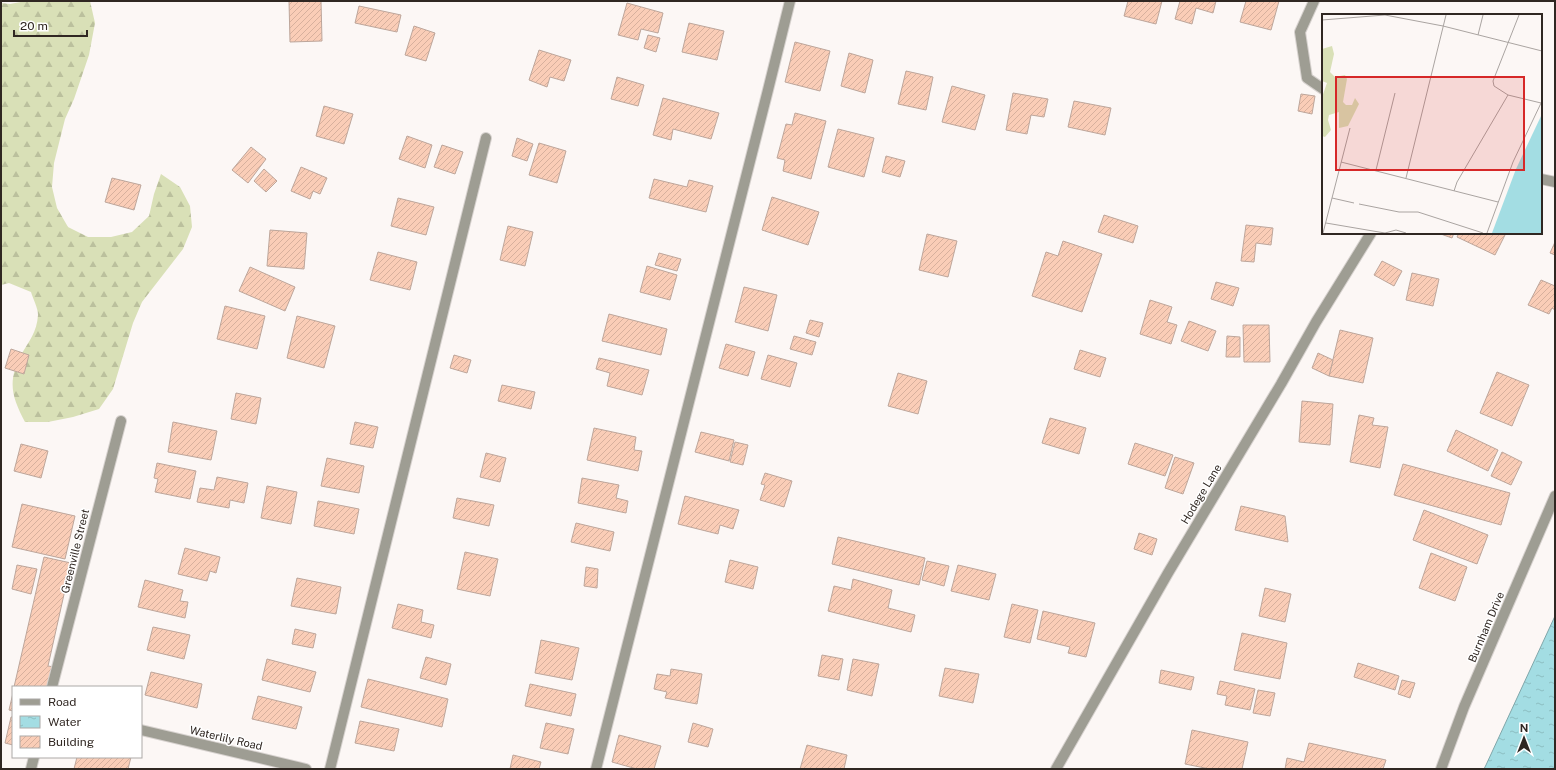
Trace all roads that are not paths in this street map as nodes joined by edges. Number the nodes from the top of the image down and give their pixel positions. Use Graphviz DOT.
graph roads {
  1 [pos="790,1"];
  2 [pos="1314,1"];
  3 [pos="1322,88"];
  4 [pos="486,138"];
  5 [pos="1542,179"];
  6 [pos="1555,182"];
  7 [pos="1370,234"];
  8 [pos="121,421"];
  9 [pos="1555,496"];
  10 [pos="52,686"];
  11 [pos="142,730"];
  12 [pos="34,758"];
  13 [pos="31,769"];
  14 [pos="306,769"];
  15 [pos="330,769"];
  16 [pos="596,769"];
  17 [pos="1056,769"];
  18 [pos="1441,769"];
  1 -- 16 [label="street"];
  2 -- 3 [label="street"];
  4 -- 15 [label="street"];
  5 -- 6 [label="street"];
  7 -- 17 [label="street, Hodege Lane"];
  8 -- 10 [label="street, Greenville Street"];
  9 -- 18 [label="street, Burnham Drive"];
  11 -- 14 [label="street, Waterlily Road"];
  12 -- 13 [label="street"];
}
